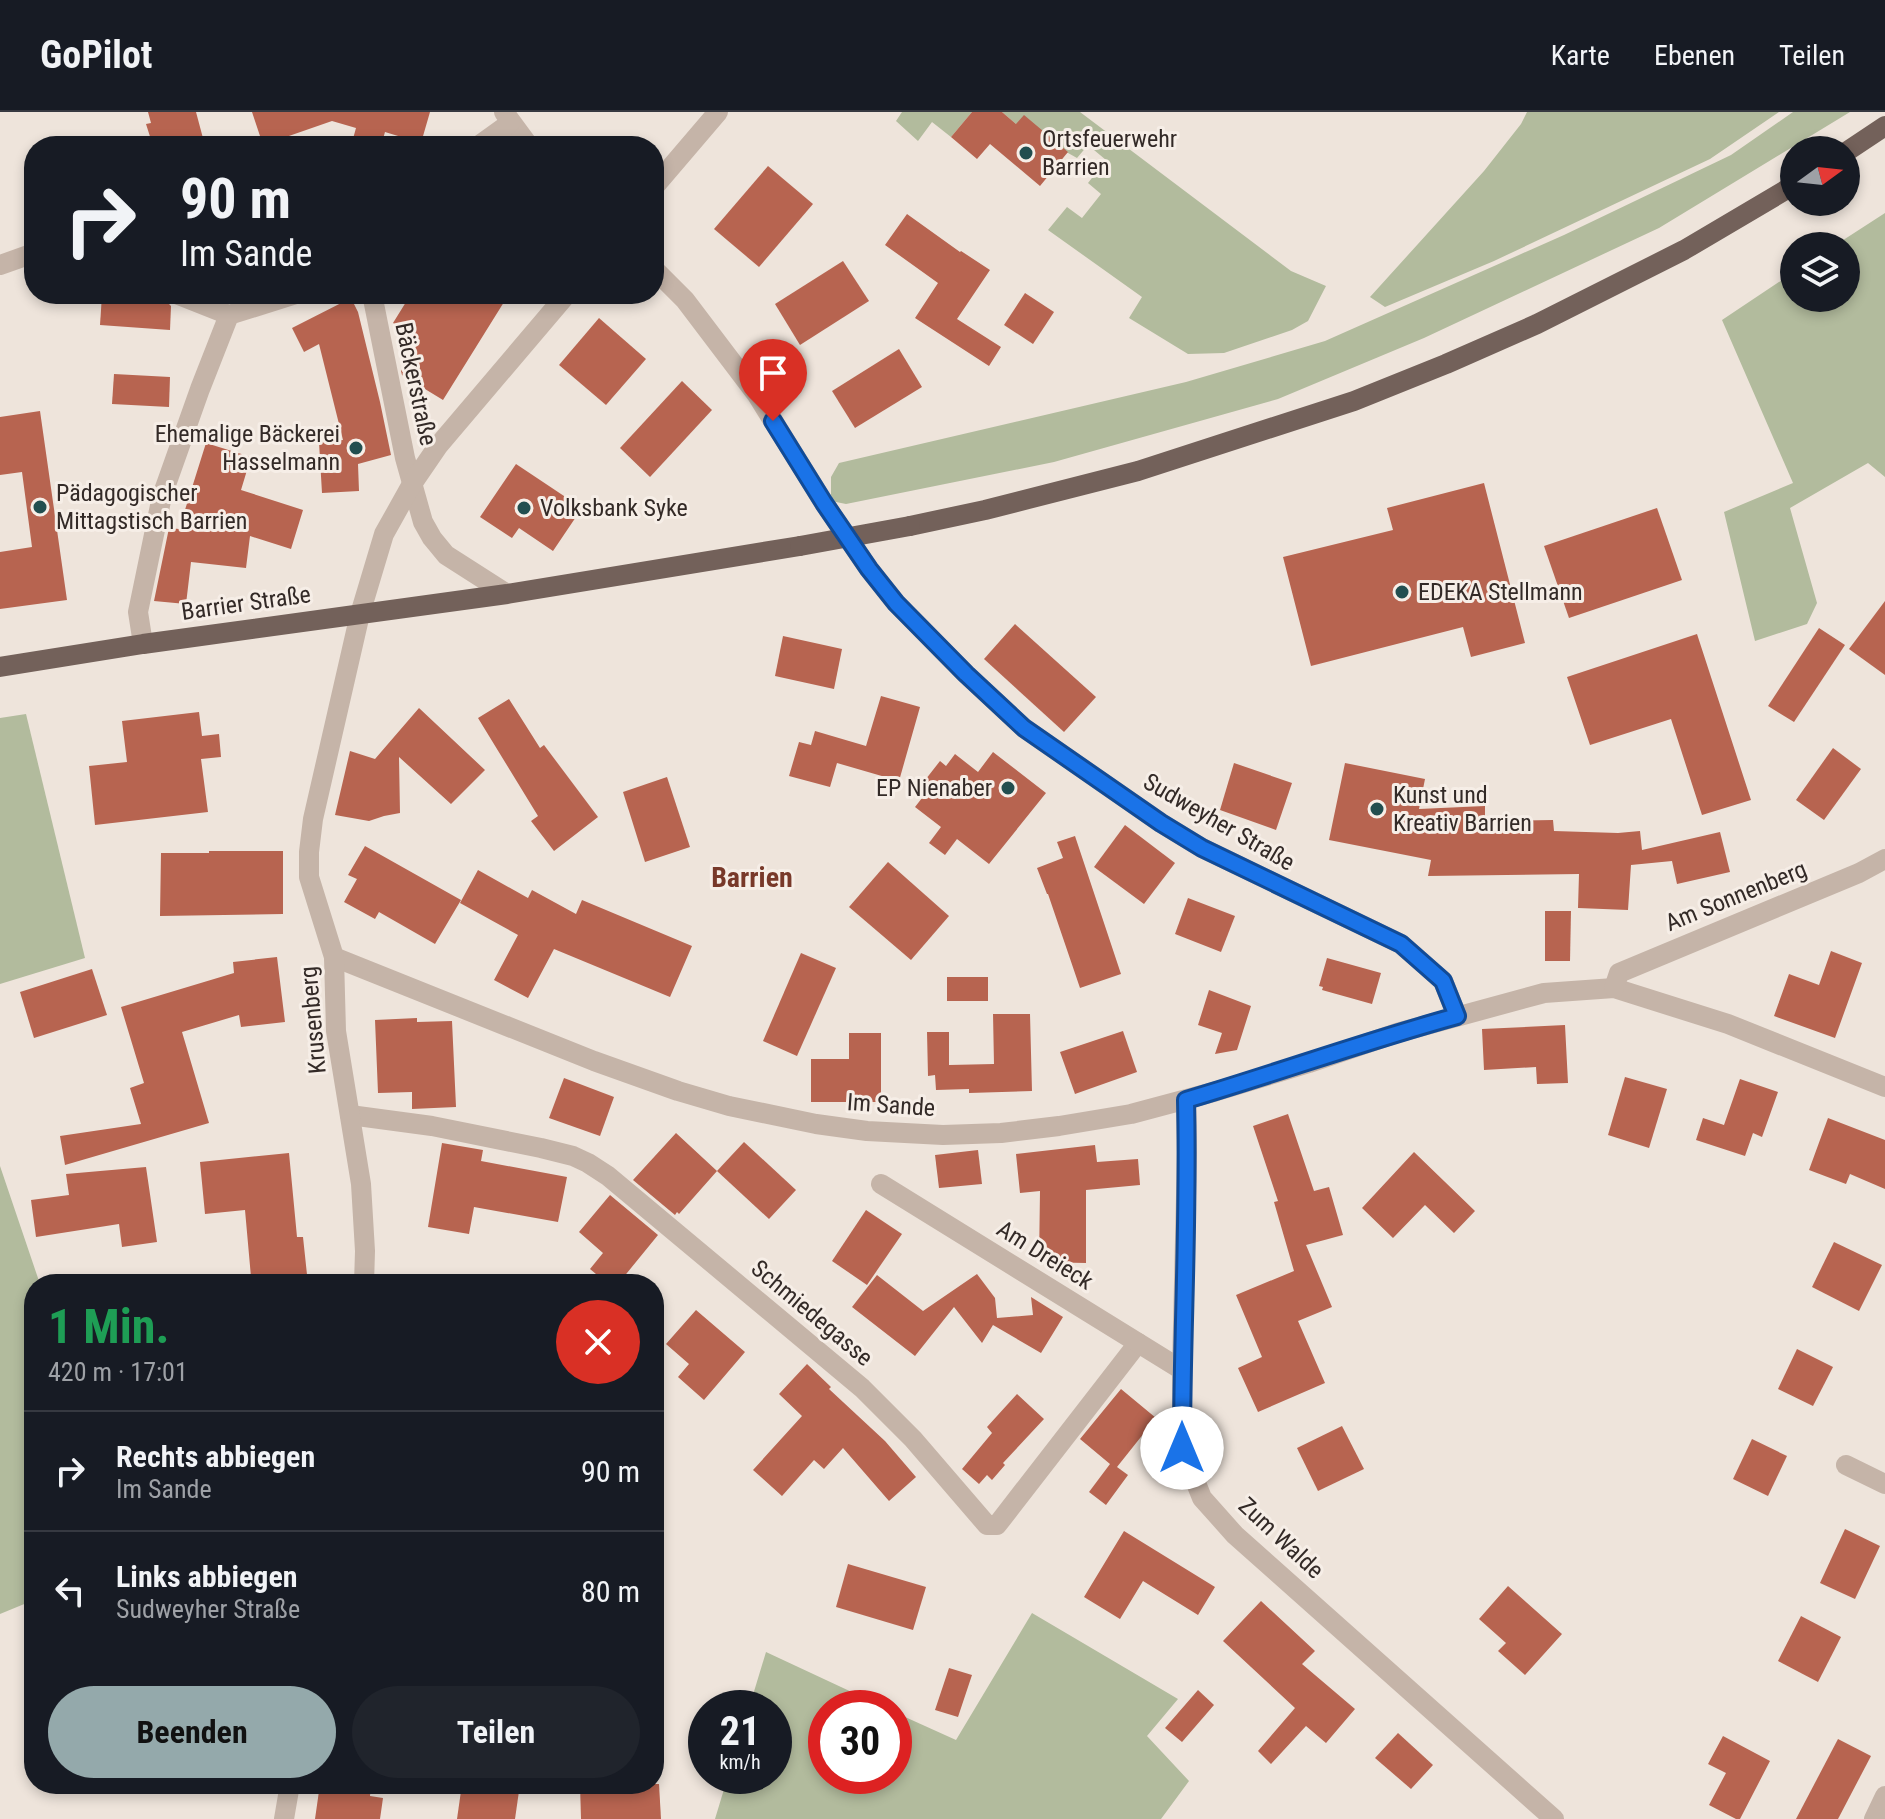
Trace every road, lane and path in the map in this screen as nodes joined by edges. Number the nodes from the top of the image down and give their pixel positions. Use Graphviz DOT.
graph roads {
  1 [pos="718,112"];
  2 [pos="507,118"];
  3 [pos="1885,126"];
  4 [pos="488,136"];
  5 [pos="521,136"];
  6 [pos="1860,143"];
  7 [pos="664,175"];
  8 [pos="1780,193"];
  9 [pos="24,257"];
  10 [pos="0,265"];
  11 [pos="664,279"];
  12 [pos="201,304"];
  13 [pos="264,304"];
  14 [pos="374,304"];
  15 [pos="559,304"];
  16 [pos="229,315"];
  17 [pos="412,484"];
  18 [pos="507,594"];
  19 [pos="360,614"];
  20 [pos="143,644"];
  21 [pos="0,667"];
  22 [pos="1885,859"];
  23 [pos="1859,873"];
  24 [pos="1885,873"];
  25 [pos="334,957"];
  26 [pos="1614,988"];
  27 [pos="1457,1016"];
  28 [pos="1885,1087"];
  29 [pos="1186,1100"];
  30 [pos="350,1115"];
  31 [pos="881,1184"];
  32 [pos="364,1274"];
  33 [pos="1138,1343"];
  34 [pos="1182,1370"];
  35 [pos="1846,1465"];
  36 [pos="1885,1484"];
  37 [pos="288,1794"];
  38 [pos="1885,1796"];
  39 [pos="284,1819"];
  40 [pos="1554,1819"];
  41 [pos="1874,1819"];
  1 -- 7 [label="street"];
  2 -- 4 [label="street"];
  2 -- 5 [label="street"];
  3 -- 6 [label="main road"];
  8 -- 18 [label="main road, Barrier Straße, bridge"];
  9 -- 10 [label="street"];
  11 -- 27 [label="street, Sudweyher Straße"];
  12 -- 16 [label="street"];
  13 -- 16 [label="street"];
  14 -- 17 [label="street, Bäckerstraße"];
  15 -- 17 [label="street"];
  16 -- 20 [label="street"];
  17 -- 18 [label="street"];
  17 -- 19 [label="street"];
  18 -- 19 [label="main road, Barrier Straße"];
  19 -- 20 [label="main road, Barrier Straße"];
  19 -- 25 [label="street, Krusenberg"];
  20 -- 21 [label="main road, Barrier Straße"];
  22 -- 23 [label="street, Am Sonnenberg"];
  23 -- 24 [label="street"];
  23 -- 26 [label="street, Am Sonnenberg"];
  25 -- 29 [label="street, Im Sande"];
  25 -- 30 [label="street, Krusenberg"];
  26 -- 27 [label="street"];
  26 -- 28 [label="street"];
  27 -- 29 [label="street, Im Sande"];
  29 -- 34 [label="street, Zum Walde"];
  30 -- 32 [label="street, Krusenberg"];
  30 -- 33 [label="street, Schmiedegasse"];
  31 -- 33 [label="street, Am Dreieck"];
  33 -- 34 [label="street, Am Dreieck"];
  34 -- 40 [label="street, Zum Walde"];
  35 -- 36 [label="street"];
  37 -- 39 [label="street"];
  38 -- 41 [label="street"];
}
